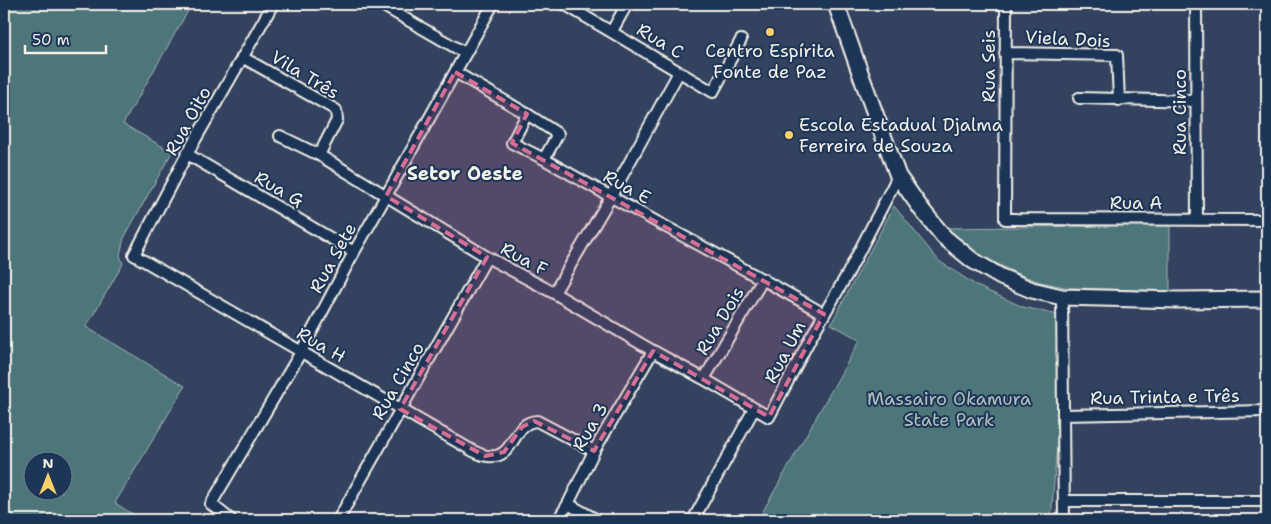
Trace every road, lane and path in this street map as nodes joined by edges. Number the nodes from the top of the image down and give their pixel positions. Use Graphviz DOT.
graph roads {
  1 [pos="273,4"];
  2 [pos="380,4"];
  3 [pos="493,4"];
  4 [pos="564,4"];
  5 [pos="627,4"];
  6 [pos="836,4"];
  7 [pos="1006,4"];
  8 [pos="1196,4"];
  9 [pos="612,31"];
  10 [pos="742,40"];
  11 [pos="465,53"];
  12 [pos="1005,53"];
  13 [pos="242,57"];
  14 [pos="455,72"];
  15 [pos="679,72"];
  16 [pos="1079,98"];
  17 [pos="1119,100"];
  18 [pos="1196,101"];
  19 [pos="527,114"];
  20 [pos="280,136"];
  21 [pos="187,154"];
  22 [pos="319,155"];
  23 [pos="544,159"];
  24 [pos="898,176"];
  25 [pos="386,196"];
  26 [pos="610,198"];
  27 [pos="1005,219"];
  28 [pos="1197,220"];
  29 [pos="1267,220"];
  30 [pos="354,252"];
  31 [pos="134,255"];
  32 [pos="487,257"];
  33 [pos="763,279"];
  34 [pos="554,293"];
  35 [pos="1062,297"];
  36 [pos="1267,299"];
  37 [pos="824,314"];
  38 [pos="653,351"];
  39 [pos="300,352"];
  40 [pos="704,379"];
  41 [pos="400,409"];
  42 [pos="754,409"];
  43 [pos="1267,411"];
  44 [pos="1063,415"];
  45 [pos="594,451"];
  46 [pos="1064,501"];
  47 [pos="1267,501"];
  48 [pos="568,504"];
  49 [pos="230,520"];
  50 [pos="338,520"];
  51 [pos="558,520"];
  52 [pos="597,520"];
  53 [pos="693,520"];
  54 [pos="1064,520"];
  1 -- 13 [label="street, Rua Oito"];
  2 -- 11 [label="street"];
  3 -- 11 [label="street, Rua Sete"];
  4 -- 9 [label="street, Rua C"];
  5 -- 9 [label="street"];
  6 -- 24 [label="main road"];
  7 -- 12 [label="street, Rua Seis"];
  8 -- 18 [label="street, Rua Cinco"];
  9 -- 15 [label="street, Rua C"];
  10 -- 15 [label="street, Rua C"];
  11 -- 14 [label="street, Rua Sete"];
  12 -- 17 [label="street, Viela Dois"];
  12 -- 27 [label="street, Rua Seis"];
  13 -- 21 [label="street, Rua Oito"];
  13 -- 22 [label="street, Vila Três"];
  14 -- 19 [label="street"];
  14 -- 25 [label="street, Rua Sete"];
  15 -- 26 [label="street"];
  16 -- 17 [label="street"];
  17 -- 18 [label="street"];
  18 -- 28 [label="street, Rua Cinco"];
  19 -- 23 [label="street"];
  19 -- 23 [label="street, Rua E"];
  20 -- 22 [label="street, Rua F"];
  21 -- 30 [label="street, Rua G"];
  21 -- 31 [label="street, Rua Oito"];
  22 -- 25 [label="street, Rua F"];
  23 -- 26 [label="street, Rua E"];
  24 -- 35 [label="main road"];
  24 -- 37 [label="street, Rua Um"];
  25 -- 30 [label="street, Rua Sete"];
  25 -- 32 [label="street, Rua F"];
  26 -- 33 [label="street, Rua E"];
  26 -- 34 [label="street"];
  27 -- 28 [label="street, Rua A"];
  28 -- 29 [label="street, Rua A"];
  30 -- 39 [label="street, Rua Sete"];
  31 -- 39 [label="street, Rua H"];
  32 -- 34 [label="street, Rua F"];
  32 -- 41 [label="street, Rua Cinco"];
  33 -- 37 [label="street, Rua E"];
  33 -- 40 [label="street, Rua Dois"];
  34 -- 38 [label="street, Rua F"];
  35 -- 36 [label="main road"];
  35 -- 44 [label="street"];
  37 -- 42 [label="street, Rua Um"];
  38 -- 40 [label="street, Rua F"];
  38 -- 45 [label="street, Rua 3"];
  39 -- 41 [label="street, Rua H"];
  39 -- 49 [label="street, Rua Sete"];
  40 -- 42 [label="street, Rua F"];
  41 -- 45 [label="street, Rua H"];
  41 -- 50 [label="street, Rua Cinco"];
  42 -- 53 [label="street"];
  43 -- 44 [label="street, Rua Trinta e Três"];
  44 -- 46 [label="street"];
  45 -- 48 [label="street, Rua 3"];
  46 -- 47 [label="street"];
  46 -- 54 [label="street"];
  48 -- 51 [label="street, Rua 3"];
  48 -- 52 [label="street"];
}
